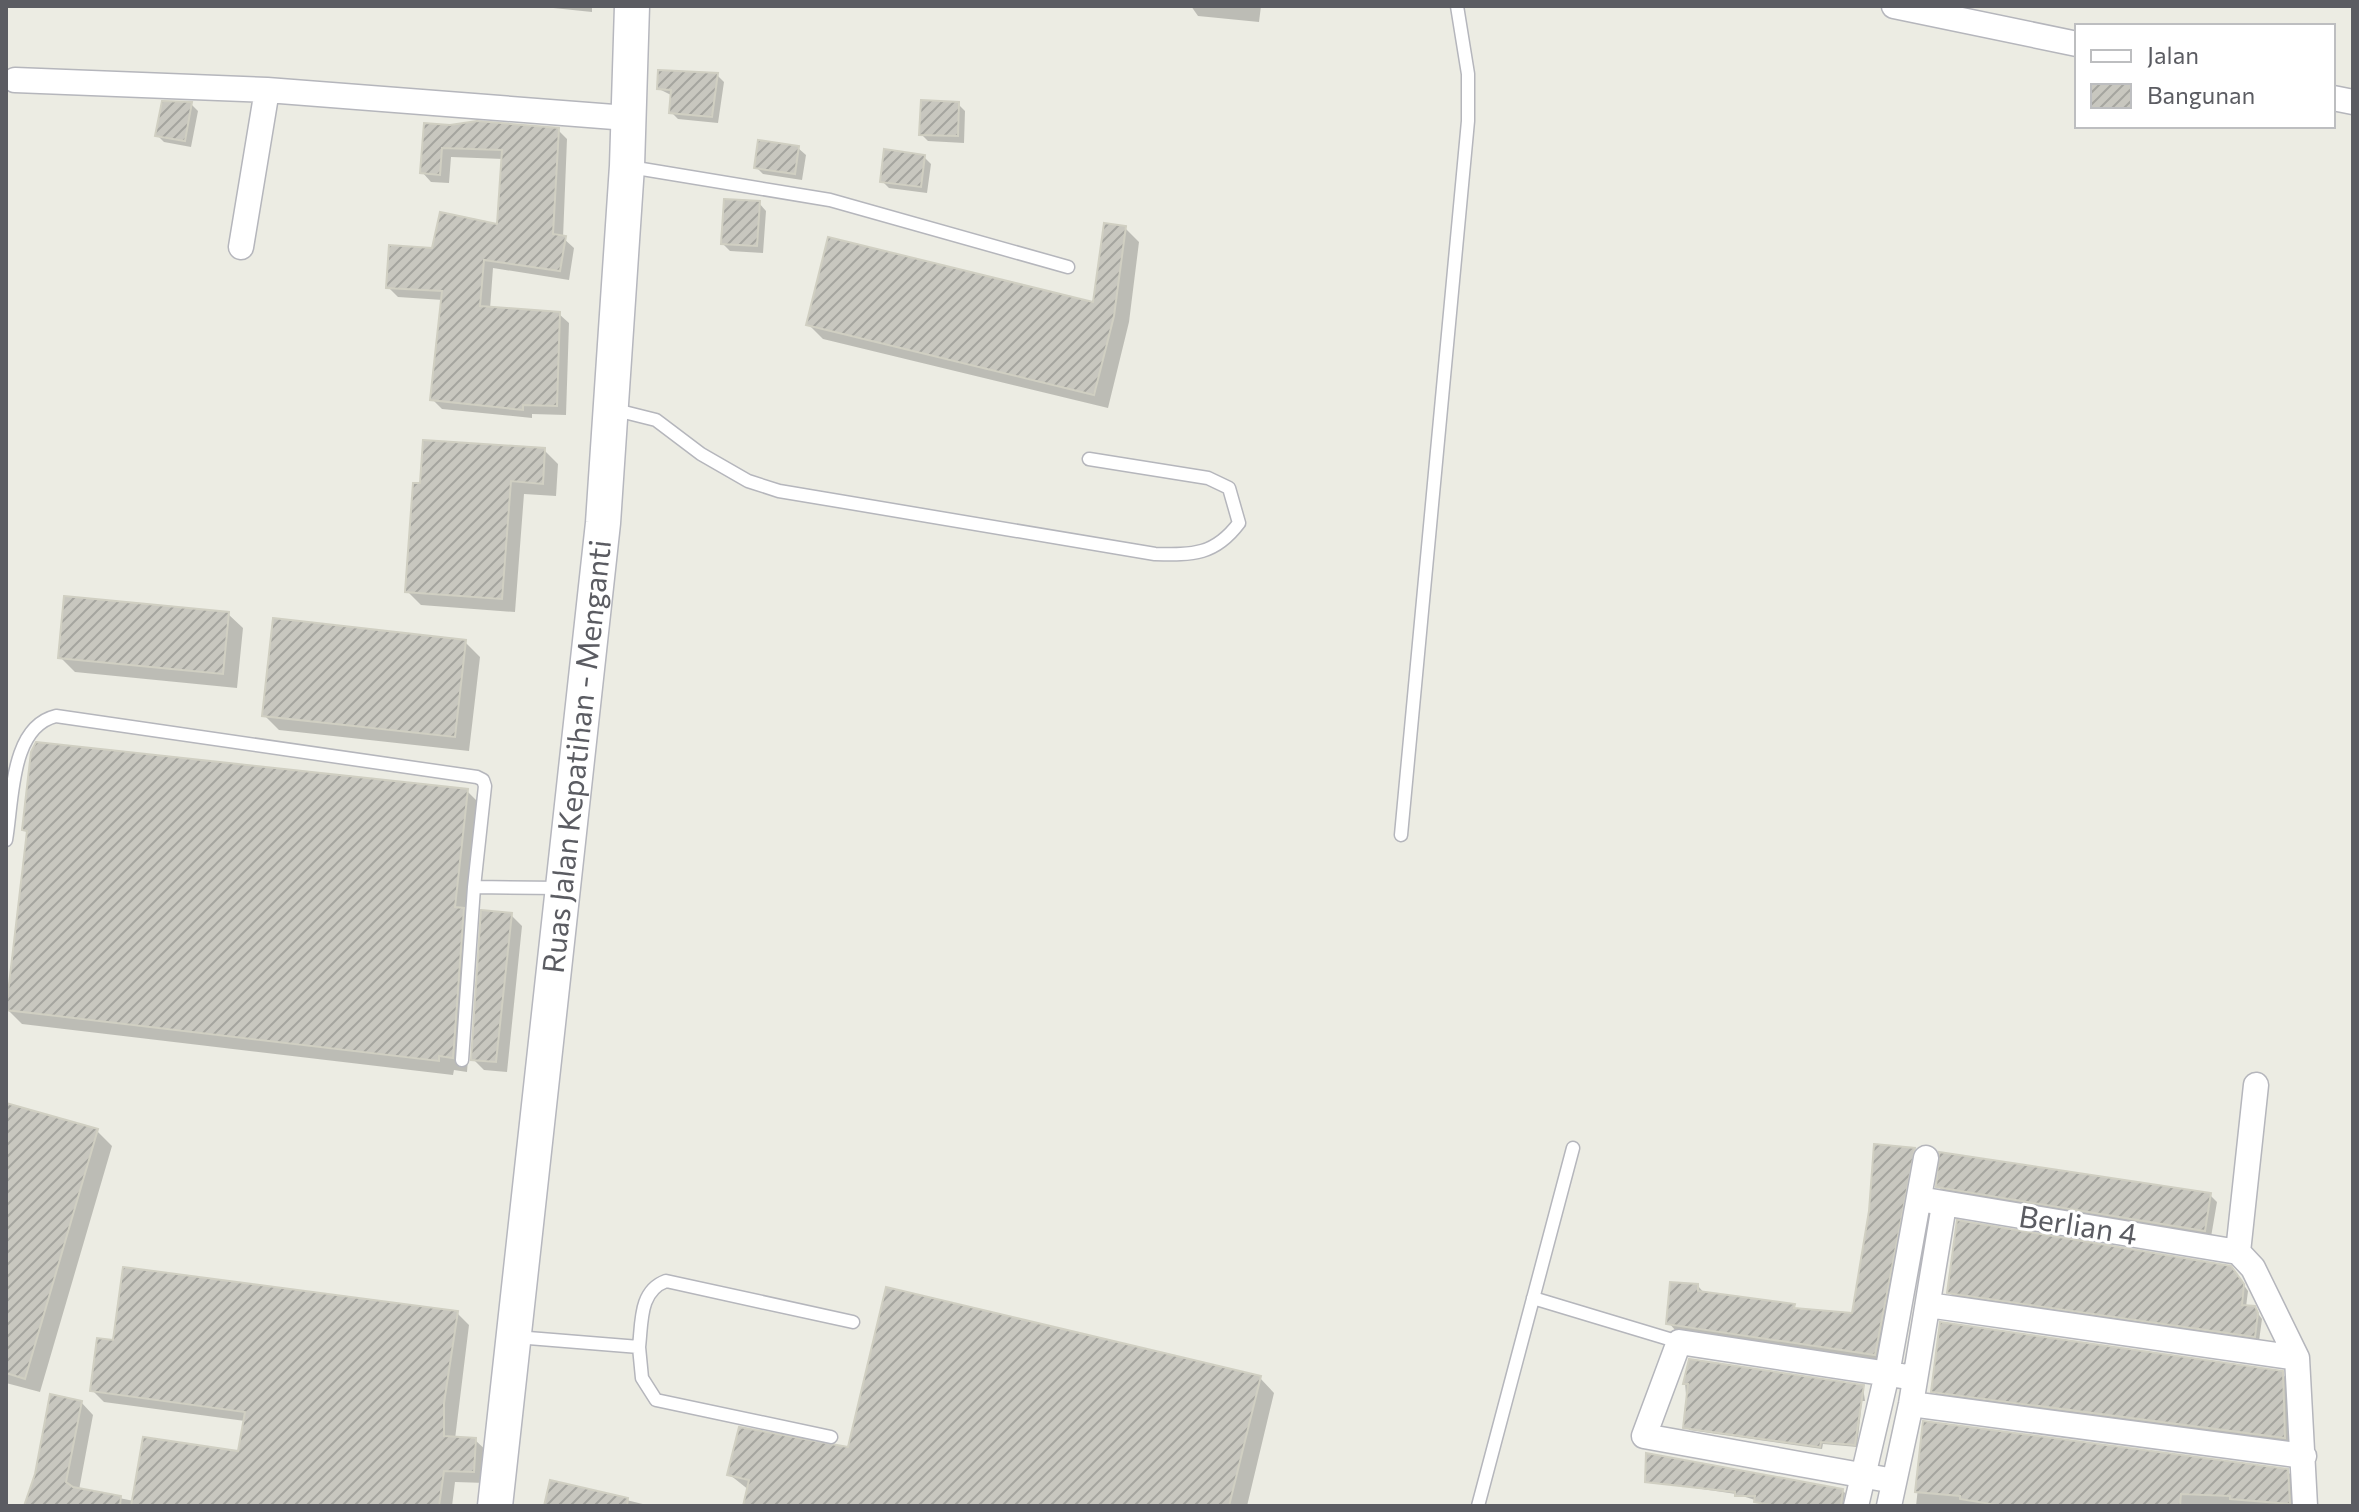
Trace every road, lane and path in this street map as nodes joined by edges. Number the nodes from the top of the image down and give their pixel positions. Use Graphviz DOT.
graph roads {
  1 [pos="632,6"];
  2 [pos="1457,6"];
  3 [pos="1894,6"];
  4 [pos="1934,10"];
  5 [pos="2075,44"];
  6 [pos="15,80"];
  7 [pos="267,90"];
  8 [pos="627,118"];
  9 [pos="627,166"];
  10 [pos="241,247"];
  11 [pos="1068,267"];
  12 [pos="609,408"];
  13 [pos="1089,459"];
  14 [pos="1401,835"];
  15 [pos="6,840"];
  16 [pos="474,887"];
  17 [pos="562,888"];
  18 [pos="462,1060"];
  19 [pos="2256,1085"];
  20 [pos="1573,1148"];
  21 [pos="1926,1158"];
  22 [pos="1919,1199"];
  23 [pos="1944,1205"];
  24 [pos="2238,1252"];
  25 [pos="1533,1298"];
  26 [pos="1928,1305"];
  27 [pos="853,1322"];
  28 [pos="513,1337"];
  29 [pos="1679,1342"];
  30 [pos="639,1347"];
  31 [pos="2297,1358"];
  32 [pos="1887,1374"];
  33 [pos="1915,1378"];
  34 [pos="1911,1404"];
  35 [pos="831,1437"];
  36 [pos="2304,1456"];
  37 [pos="1863,1477"];
  38 [pos="1894,1481"];
  39 [pos="495,1506"];
  40 [pos="1478,1506"];
  41 [pos="1856,1506"];
  42 [pos="1889,1506"];
  43 [pos="2305,1506"];
  1 -- 8 [label="main road, Ruas Jalan Kepatihan - Menganti"];
  2 -- 14 [label="lane"];
  3 -- 4 [label="street"];
  4 -- 5 [label="street"];
  6 -- 7 [label="street"];
  7 -- 8 [label="street"];
  7 -- 10 [label="street"];
  8 -- 9 [label="main road, Ruas Jalan Kepatihan - Menganti"];
  9 -- 11 [label="lane"];
  9 -- 12 [label="main road, Ruas Jalan Kepatihan - Menganti"];
  12 -- 13 [label="lane"];
  12 -- 17 [label="main road, Ruas Jalan Kepatihan - Menganti"];
  15 -- 16 [label="lane"];
  16 -- 17 [label="lane"];
  16 -- 18 [label="lane"];
  17 -- 28 [label="main road, Ruas Jalan Kepatihan - Menganti"];
  19 -- 24 [label="street"];
  20 -- 25 [label="lane"];
  21 -- 22 [label="street"];
  22 -- 23 [label="street, Berlian 4"];
  22 -- 32 [label="street"];
  23 -- 24 [label="street, Berlian 4"];
  23 -- 26 [label="street"];
  24 -- 31 [label="street"];
  25 -- 29 [label="lane"];
  25 -- 40 [label="lane"];
  26 -- 31 [label="street"];
  26 -- 33 [label="street"];
  27 -- 30 [label="lane"];
  28 -- 30 [label="lane"];
  28 -- 39 [label="main road, Ruas Jalan Kepatihan - Menganti"];
  29 -- 32 [label="street"];
  29 -- 37 [label="street"];
  30 -- 35 [label="lane"];
  31 -- 36 [label="street"];
  32 -- 33 [label="street"];
  32 -- 37 [label="street"];
  33 -- 34 [label="street"];
  34 -- 36 [label="street"];
  34 -- 38 [label="street"];
  36 -- 43 [label="street"];
  37 -- 38 [label="street"];
  37 -- 41 [label="street"];
  38 -- 42 [label="street"];
}
